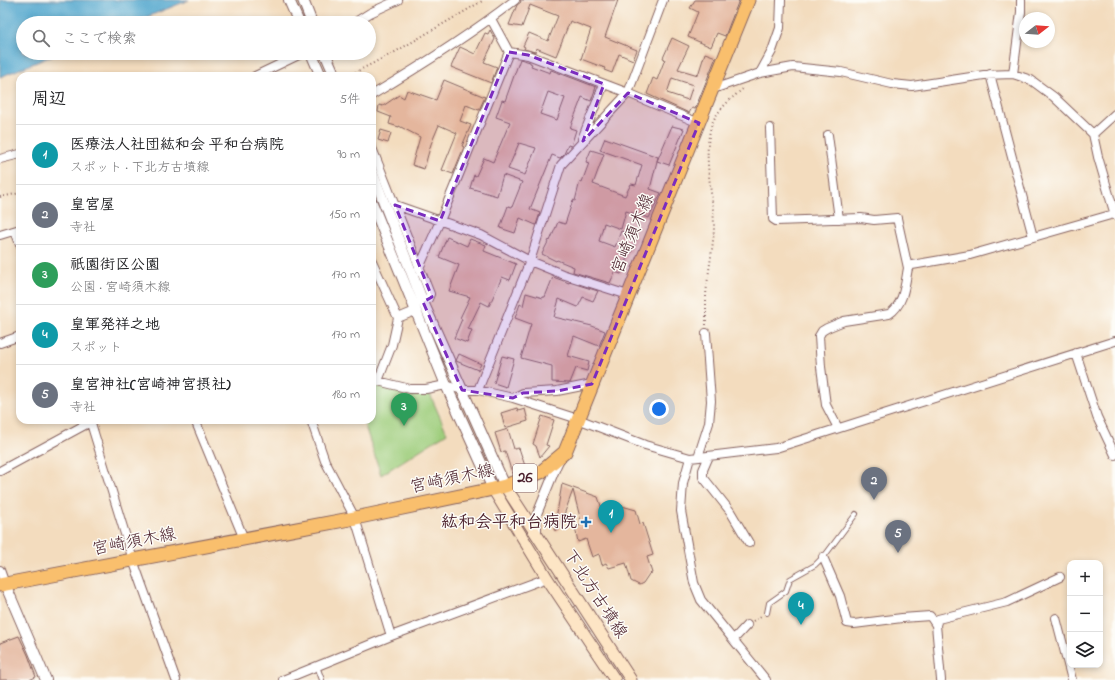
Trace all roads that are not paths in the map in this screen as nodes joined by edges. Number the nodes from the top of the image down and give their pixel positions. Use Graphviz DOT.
graph roads {
  1 [pos="289,0"];
  2 [pos="303,0"];
  3 [pos="398,0"];
  4 [pos="515,0"];
  5 [pos="663,0"];
  6 [pos="748,0"];
  7 [pos="781,0"];
  8 [pos="1021,0"];
  9 [pos="296,16"];
  10 [pos="309,16"];
  11 [pos="365,16"];
  12 [pos="491,19"];
  13 [pos="509,52"];
  14 [pos="288,60"];
  15 [pos="315,60"];
  16 [pos="328,60"];
  17 [pos="263,72"];
  18 [pos="319,72"];
  19 [pos="333,72"];
  20 [pos="760,73"];
  21 [pos="990,74"];
  22 [pos="1013,74"];
  23 [pos="604,84"];
  24 [pos="713,89"];
  25 [pos="376,93"];
  26 [pos="628,93"];
  27 [pos="1115,114"];
  28 [pos="699,123"];
  29 [pos="770,128"];
  30 [pos="1094,134"];
  31 [pos="828,135"];
  32 [pos="581,143"];
  33 [pos="16,155"];
  34 [pos="376,158"];
  35 [pos="0,159"];
  36 [pos="376,182"];
  37 [pos="395,205"];
  38 [pos="376,213"];
  39 [pos="1114,215"];
  40 [pos="839,219"];
  41 [pos="440,221"];
  42 [pos="16,230"];
  43 [pos="0,235"];
  44 [pos="1034,237"];
  45 [pos="530,261"];
  46 [pos="419,268"];
  47 [pos="908,268"];
  48 [pos="376,270"];
  49 [pos="628,295"];
  50 [pos="423,302"];
  51 [pos="415,311"];
  52 [pos="398,318"];
  53 [pos="706,333"];
  54 [pos="16,337"];
  55 [pos="1115,340"];
  56 [pos="0,343"];
  57 [pos="1076,353"];
  58 [pos="376,379"];
  59 [pos="376,381"];
  60 [pos="592,384"];
  61 [pos="446,385"];
  62 [pos="462,390"];
  63 [pos="478,390"];
  64 [pos="513,398"];
  65 [pos="578,419"];
  66 [pos="86,424"];
  67 [pos="93,424"];
  68 [pos="197,424"];
  69 [pos="312,424"];
  70 [pos="838,428"];
  71 [pos="565,452"];
  72 [pos="1115,455"];
  73 [pos="709,456"];
  74 [pos="694,458"];
  75 [pos="0,471"];
  76 [pos="499,487"];
  77 [pos="856,514"];
  78 [pos="355,518"];
  79 [pos="537,536"];
  80 [pos="244,539"];
  81 [pos="749,543"];
  82 [pos="823,557"];
  83 [pos="133,560"];
  84 [pos="0,570"];
  85 [pos="547,578"];
  86 [pos="1060,578"];
  87 [pos="3,585"];
  88 [pos="767,613"];
  89 [pos="1056,618"];
  90 [pos="747,625"];
  91 [pos="936,625"];
  92 [pos="390,636"];
  93 [pos="734,639"];
  94 [pos="317,666"];
  95 [pos="46,680"];
  96 [pos="176,680"];
  97 [pos="283,680"];
  98 [pos="322,680"];
  99 [pos="615,680"];
  100 [pos="631,680"];
  101 [pos="766,680"];
  102 [pos="942,680"];
  103 [pos="1072,680"];
  1 -- 9 [label="street"];
  2 -- 10 [label="street"];
  3 -- 11 [label="street"];
  4 -- 12 [label="street"];
  5 -- 26 [label="street"];
  6 -- 24 [label="main road, 宮崎須木線 / 26"];
  7 -- 20 [label="street"];
  8 -- 22 [label="street"];
  12 -- 13 [label="street"];
  12 -- 25 [label="street"];
  13 -- 23 [label="street"];
  13 -- 41 [label="street"];
  14 -- 17 [label="street"];
  15 -- 18 [label="street"];
  16 -- 19 [label="street"];
  20 -- 21 [label="street"];
  20 -- 24 [label="street"];
  21 -- 22 [label="street"];
  21 -- 44 [label="street"];
  22 -- 30 [label="street"];
  23 -- 26 [label="street"];
  23 -- 32 [label="street"];
  24 -- 28 [label="main road, 宮崎須木線 / 26"];
  26 -- 28 [label="street"];
  26 -- 32 [label="street"];
  27 -- 30 [label="street"];
  28 -- 49 [label="main road, 宮崎須木線 / 26"];
  29 -- 40 [label="street"];
  30 -- 39 [label="street"];
  31 -- 40 [label="street"];
  32 -- 45 [label="street"];
  33 -- 35 [label="street"];
  34 -- 37 [label="street"];
  36 -- 50 [label="street"];
  37 -- 41 [label="street"];
  37 -- 46 [label="street"];
  38 -- 51 [label="street"];
  39 -- 44 [label="street"];
  40 -- 47 [label="street"];
  41 -- 45 [label="street"];
  41 -- 46 [label="street"];
  42 -- 43 [label="street"];
  44 -- 47 [label="street"];
  45 -- 49 [label="street"];
  45 -- 63 [label="street"];
  46 -- 50 [label="street"];
  47 -- 70 [label="street"];
  48 -- 52 [label="street"];
  49 -- 60 [label="main road, 宮崎須木線 / 26"];
  50 -- 62 [label="street"];
  51 -- 52 [label="street"];
  51 -- 61 [label="street"];
  52 -- 58 [label="street"];
  53 -- 74 [label="street"];
  54 -- 56 [label="street"];
  55 -- 57 [label="street"];
  57 -- 70 [label="street"];
  57 -- 72 [label="street"];
  59 -- 61 [label="street"];
  60 -- 64 [label="street"];
  60 -- 65 [label="main road, 宮崎須木線 / 26"];
  61 -- 62 [label="street"];
  61 -- 76 [label="street"];
  62 -- 63 [label="street"];
  62 -- 76 [label="street"];
  63 -- 64 [label="street"];
  64 -- 65 [label="street"];
  65 -- 71 [label="main road, 宮崎須木線 / 26"];
  65 -- 74 [label="street"];
  66 -- 75 [label="street"];
  67 -- 83 [label="street"];
  68 -- 80 [label="street"];
  69 -- 78 [label="street"];
  70 -- 73 [label="street"];
  71 -- 76 [label="main road, 宮崎須木線 / 26"];
  71 -- 79 [label="street"];
  73 -- 74 [label="street"];
  73 -- 81 [label="street"];
  74 -- 93 [label="street"];
  76 -- 78 [label="main road, 宮崎須木線 / 26"];
  76 -- 79 [label="main road, 下北方古墳線"];
  76 -- 85 [label="main road, 下北方古墳線"];
  77 -- 82 [label="lane"];
  78 -- 80 [label="main road, 宮崎須木線 / 26"];
  78 -- 92 [label="street"];
  79 -- 100 [label="main road, 下北方古墳線"];
  80 -- 83 [label="main road, 宮崎須木線 / 26"];
  82 -- 88 [label="lane"];
  82 -- 91 [label="street"];
  83 -- 87 [label="main road, 宮崎須木線 / 26"];
  83 -- 96 [label="street"];
  84 -- 87 [label="street"];
  85 -- 92 [label="street"];
  85 -- 99 [label="main road, 下北方古墳線"];
  86 -- 91 [label="street"];
  87 -- 95 [label="street"];
  89 -- 103 [label="street"];
  90 -- 93 [label="street"];
  91 -- 102 [label="street"];
  92 -- 94 [label="street"];
  93 -- 101 [label="street"];
  94 -- 97 [label="street"];
  94 -- 98 [label="lane"];
}
